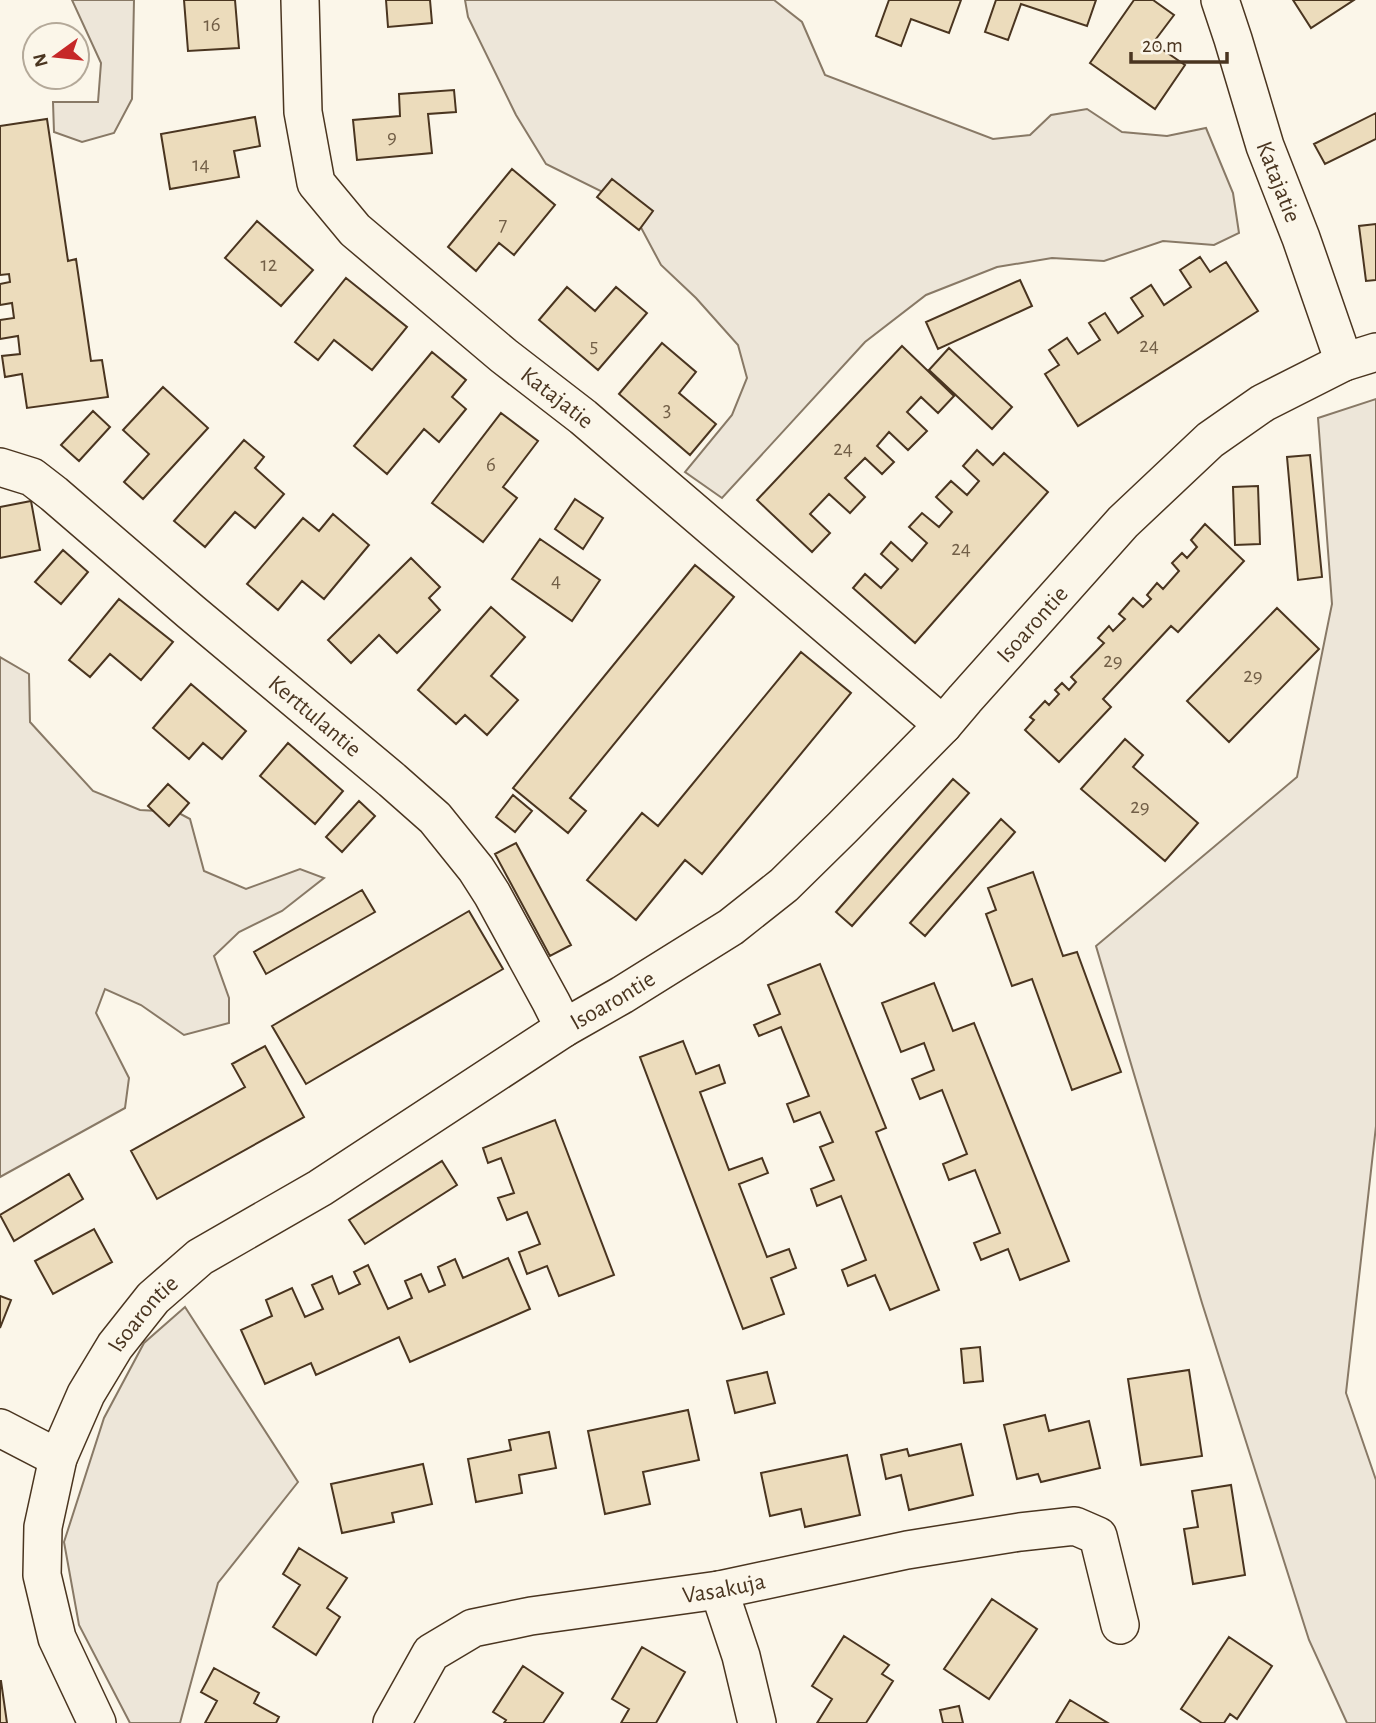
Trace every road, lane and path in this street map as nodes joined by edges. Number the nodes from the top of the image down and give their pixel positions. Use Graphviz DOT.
graph roads {
  1 [pos="300,0"];
  2 [pos="1220,0"];
  3 [pos="1360,357"];
  4 [pos="0,467"];
  5 [pos="943,725"];
  6 [pos="564,1028"];
  7 [pos="0,1428"];
  8 [pos="58,1458"];
  9 [pos="719,1590"];
  10 [pos="1119,1625"];
  11 [pos="97,1723"];
  12 [pos="392,1723"];
  13 [pos="757,1723"];
  1 -- 5 [label="street, Katajatie"];
  2 -- 3 [label="street, Katajatie"];
  3 -- 5 [label="street, Isoarontie"];
  4 -- 6 [label="street, Kerttulantie"];
  5 -- 6 [label="street, Isoarontie"];
  6 -- 8 [label="street, Isoarontie"];
  7 -- 8 [label="street"];
  8 -- 11 [label="street, Isoarontie"];
  9 -- 10 [label="street, Vasakuja"];
  9 -- 12 [label="street, Vasakuja"];
  9 -- 13 [label="street"];
}
